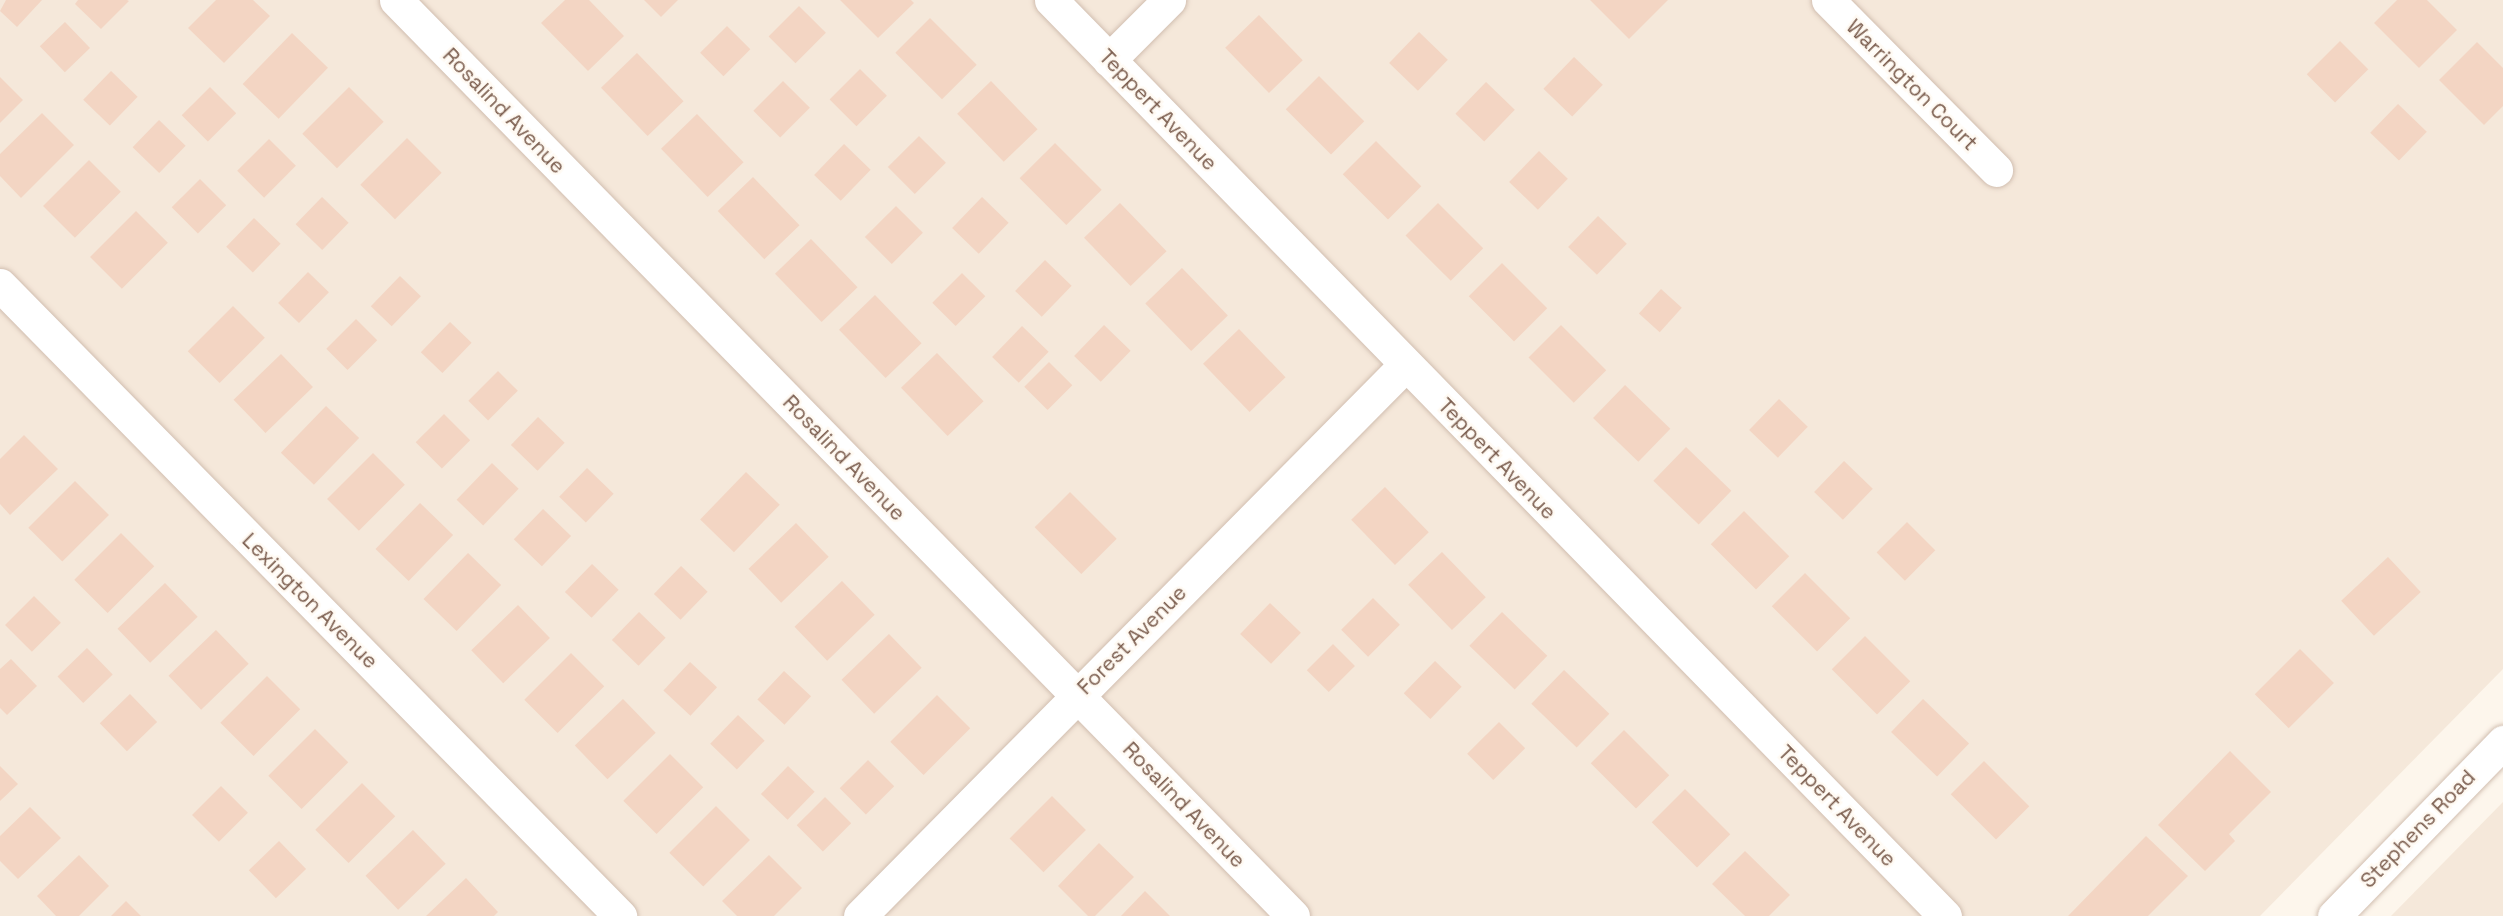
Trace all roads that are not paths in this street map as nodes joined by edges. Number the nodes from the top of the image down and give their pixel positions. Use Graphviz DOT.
graph roads {
  1 [pos="396,0"];
  2 [pos="1051,0"];
  3 [pos="1169,0"];
  4 [pos="1828,0"];
  5 [pos="1109,60"];
  6 [pos="1996,170"];
  7 [pos="0,285"];
  8 [pos="1405,365"];
  9 [pos="1077,695"];
  10 [pos="2503,742"];
  11 [pos="620,916"];
  12 [pos="860,916"];
  13 [pos="1293,916"];
  14 [pos="1945,916"];
  15 [pos="2334,916"];
  1 -- 9 [label="street, Rosalind Avenue"];
  2 -- 5 [label="street, Teppert Avenue"];
  3 -- 5 [label="street"];
  4 -- 6 [label="street, Warrington Court"];
  5 -- 8 [label="street, Teppert Avenue"];
  7 -- 11 [label="street, Lexington Avenue"];
  8 -- 9 [label="street, Forest Avenue"];
  8 -- 14 [label="street, Teppert Avenue"];
  9 -- 12 [label="street, Forest Avenue"];
  9 -- 13 [label="street, Rosalind Avenue"];
  10 -- 15 [label="street, Stephens Road"];
}
